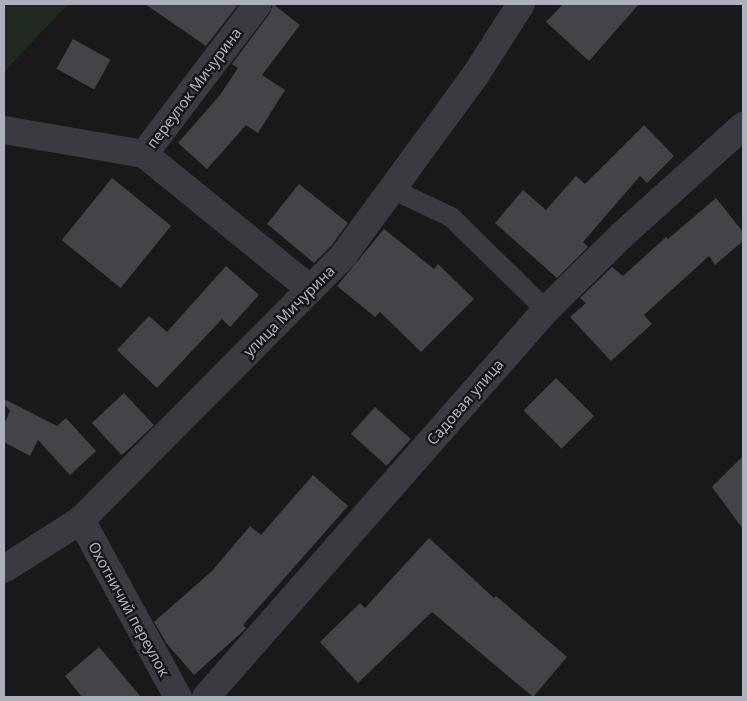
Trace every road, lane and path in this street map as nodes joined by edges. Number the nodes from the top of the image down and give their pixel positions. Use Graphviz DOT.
graph roads {
  1 [pos="258,4"];
  2 [pos="521,4"];
  3 [pos="743,126"];
  4 [pos="4,130"];
  5 [pos="144,154"];
  6 [pos="392,189"];
  7 [pos="310,289"];
  8 [pos="546,310"];
  9 [pos="81,520"];
  10 [pos="4,569"];
  11 [pos="178,697"];
  12 [pos="206,697"];
  1 -- 5 [label="street, переулок Мичурина"];
  2 -- 6 [label="street, улица Мичурина"];
  3 -- 8 [label="street, Садовая улица"];
  4 -- 5 [label="street, переулок Мичурина"];
  5 -- 7 [label="street"];
  6 -- 7 [label="street, улица Мичурина"];
  6 -- 8 [label="lane"];
  7 -- 9 [label="street, улица Мичурина"];
  8 -- 12 [label="street, Садовая улица"];
  9 -- 10 [label="street, улица Мичурина"];
  9 -- 11 [label="street, Охотничий переулок"];
}
